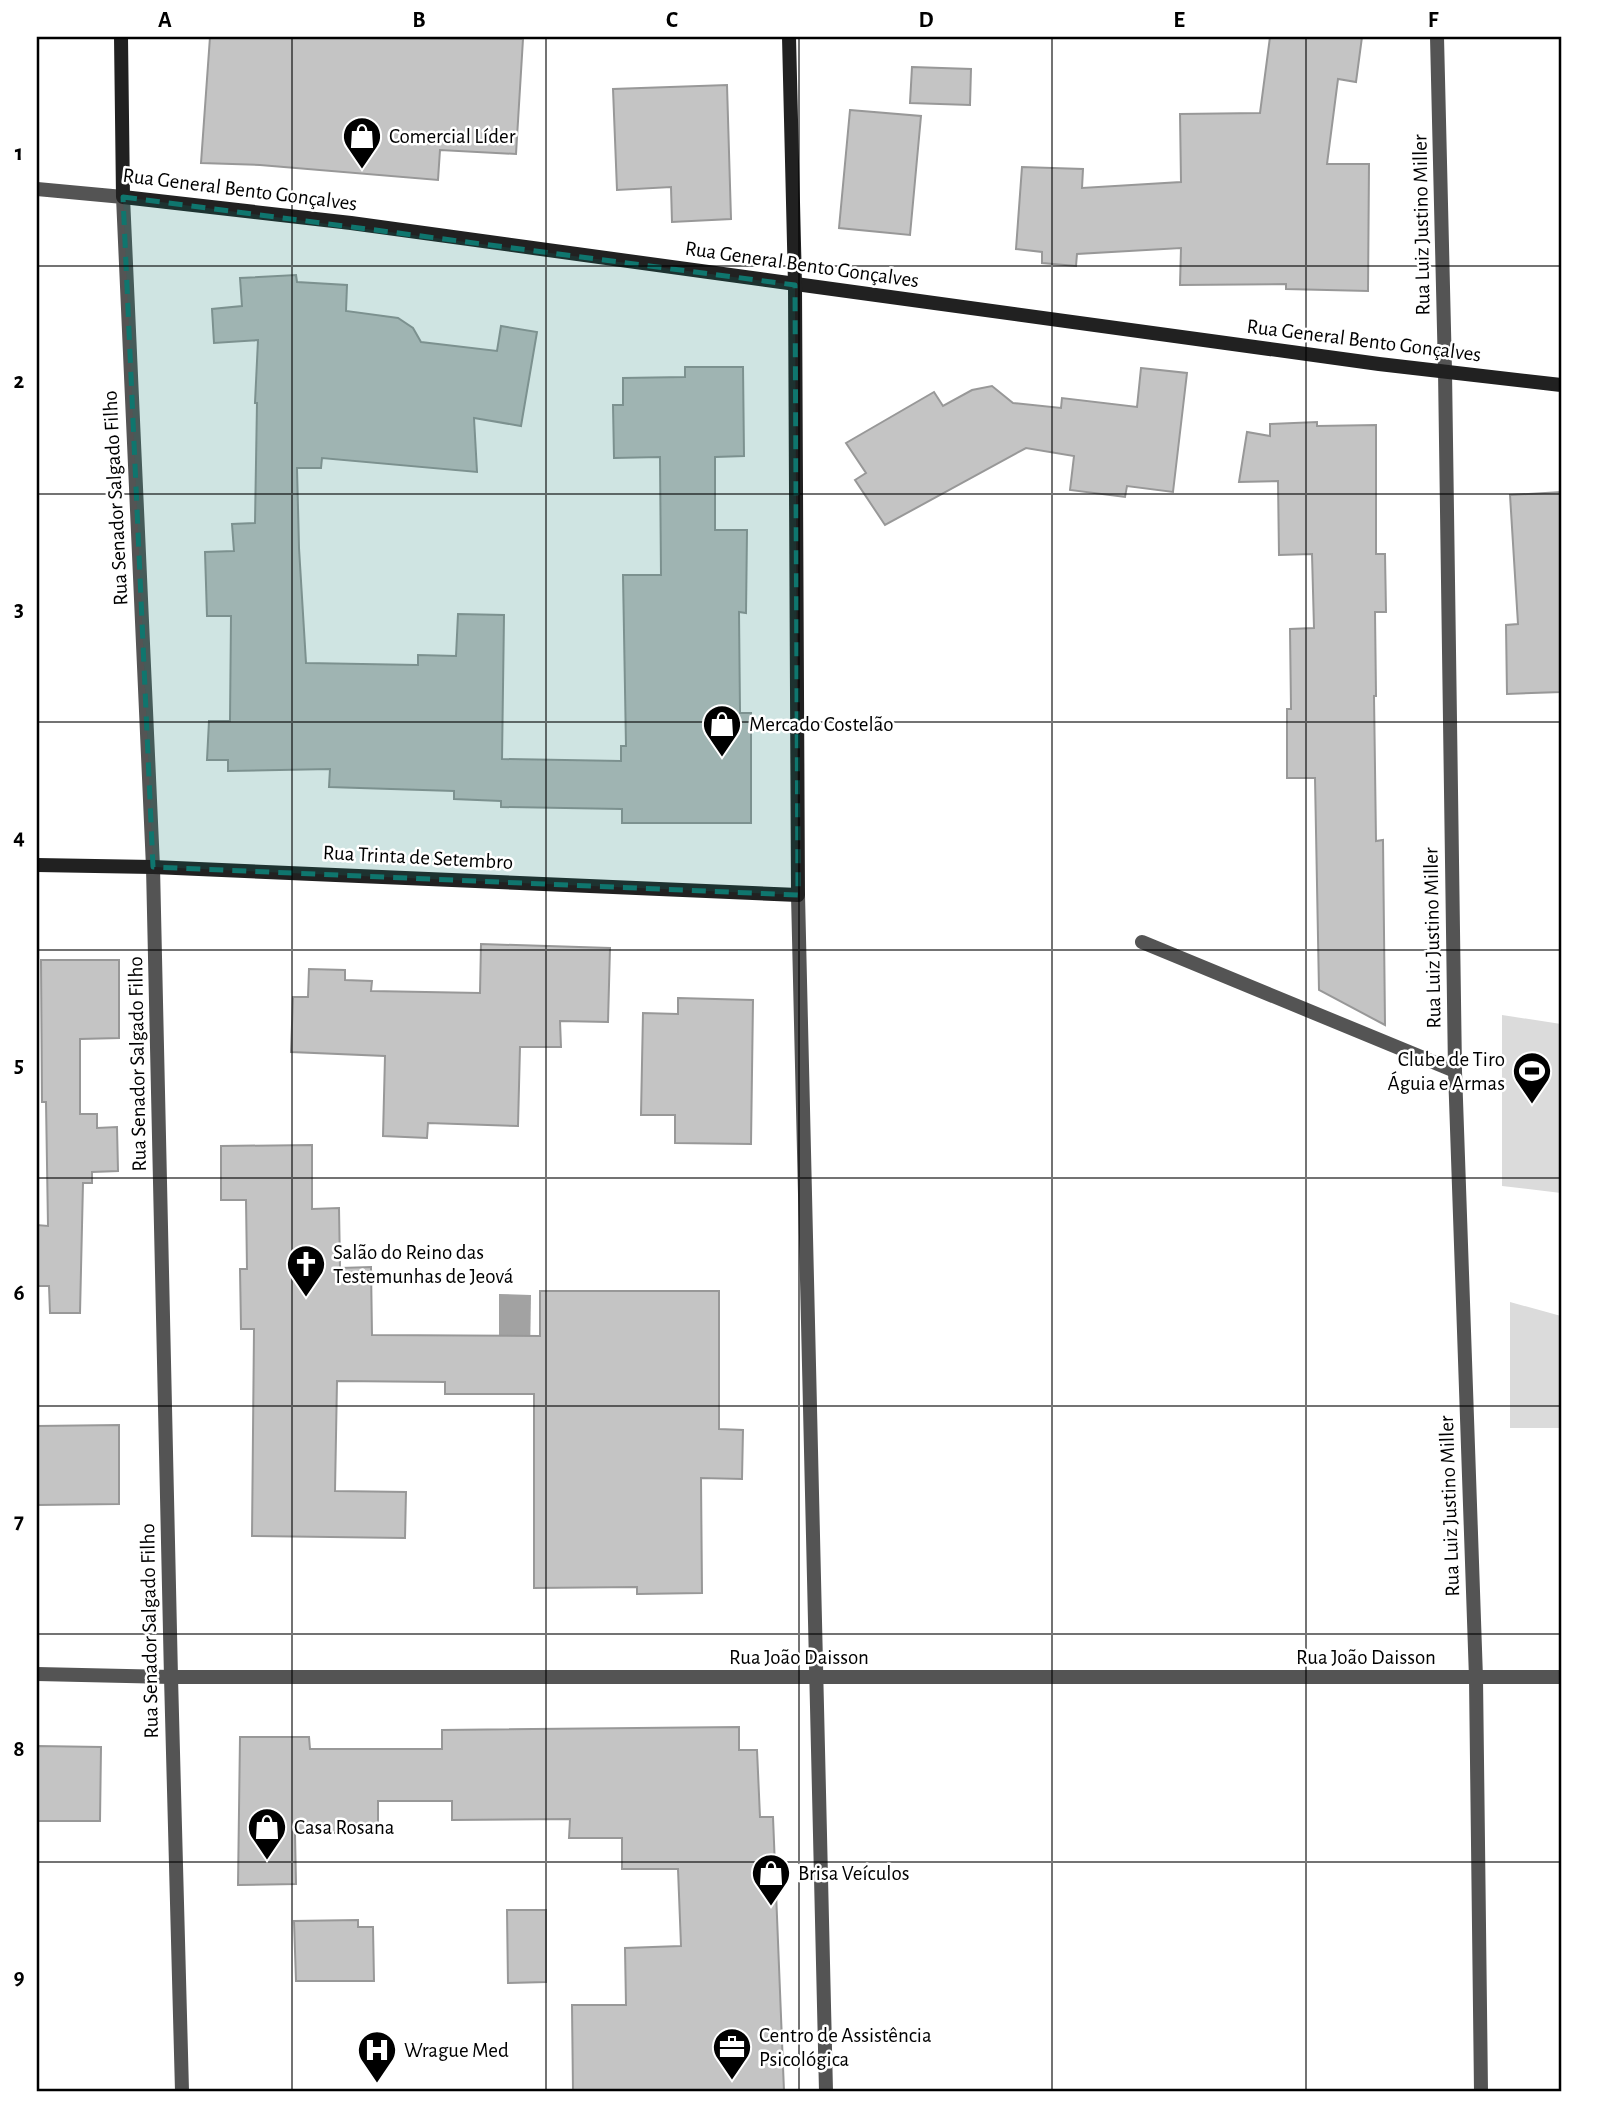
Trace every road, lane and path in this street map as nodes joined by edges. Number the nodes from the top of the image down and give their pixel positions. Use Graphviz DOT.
graph roads {
  1 [pos="121,37"];
  2 [pos="789,37"];
  3 [pos="1437,37"];
  4 [pos="37,189"];
  5 [pos="123,197"];
  6 [pos="795,285"];
  7 [pos="1445,371"];
  8 [pos="1561,385"];
  9 [pos="37,865"];
  10 [pos="153,867"];
  11 [pos="798,895"];
  12 [pos="1142,942"];
  13 [pos="1455,1072"];
  14 [pos="37,1674"];
  15 [pos="171,1677"];
  16 [pos="817,1678"];
  17 [pos="1476,1678"];
  18 [pos="1561,1678"];
  19 [pos="182,2091"];
  20 [pos="826,2091"];
  21 [pos="1481,2091"];
  1 -- 5 [label="main road, Rua Senador Salgado Filho"];
  2 -- 6 [label="main road"];
  3 -- 7 [label="street, Rua Luiz Justino Miller"];
  4 -- 5 [label="street, Rua General Bento Gonçalves"];
  5 -- 6 [label="main road, Rua General Bento Gonçalves"];
  5 -- 10 [label="street, Rua Senador Salgado Filho"];
  6 -- 7 [label="main road, Rua General Bento Gonçalves"];
  6 -- 11 [label="main road"];
  7 -- 8 [label="main road, Rua General Bento Gonçalves"];
  7 -- 13 [label="street, Rua Luiz Justino Miller"];
  9 -- 10 [label="main road, Rua Trinta de Setembro"];
  10 -- 11 [label="main road, Rua Trinta de Setembro"];
  10 -- 15 [label="street, Rua Senador Salgado Filho"];
  11 -- 16 [label="street"];
  12 -- 13 [label="street"];
  13 -- 17 [label="street, Rua Luiz Justino Miller"];
  14 -- 15 [label="street, Rua João Daisson"];
  15 -- 16 [label="street, Rua João Daisson"];
  15 -- 19 [label="street, Rua Senador Salgado Filho"];
  16 -- 17 [label="street, Rua João Daisson"];
  16 -- 20 [label="street"];
  17 -- 18 [label="street, Rua João Daisson"];
  17 -- 21 [label="street, Rua Luiz Justino Miller"];
}
